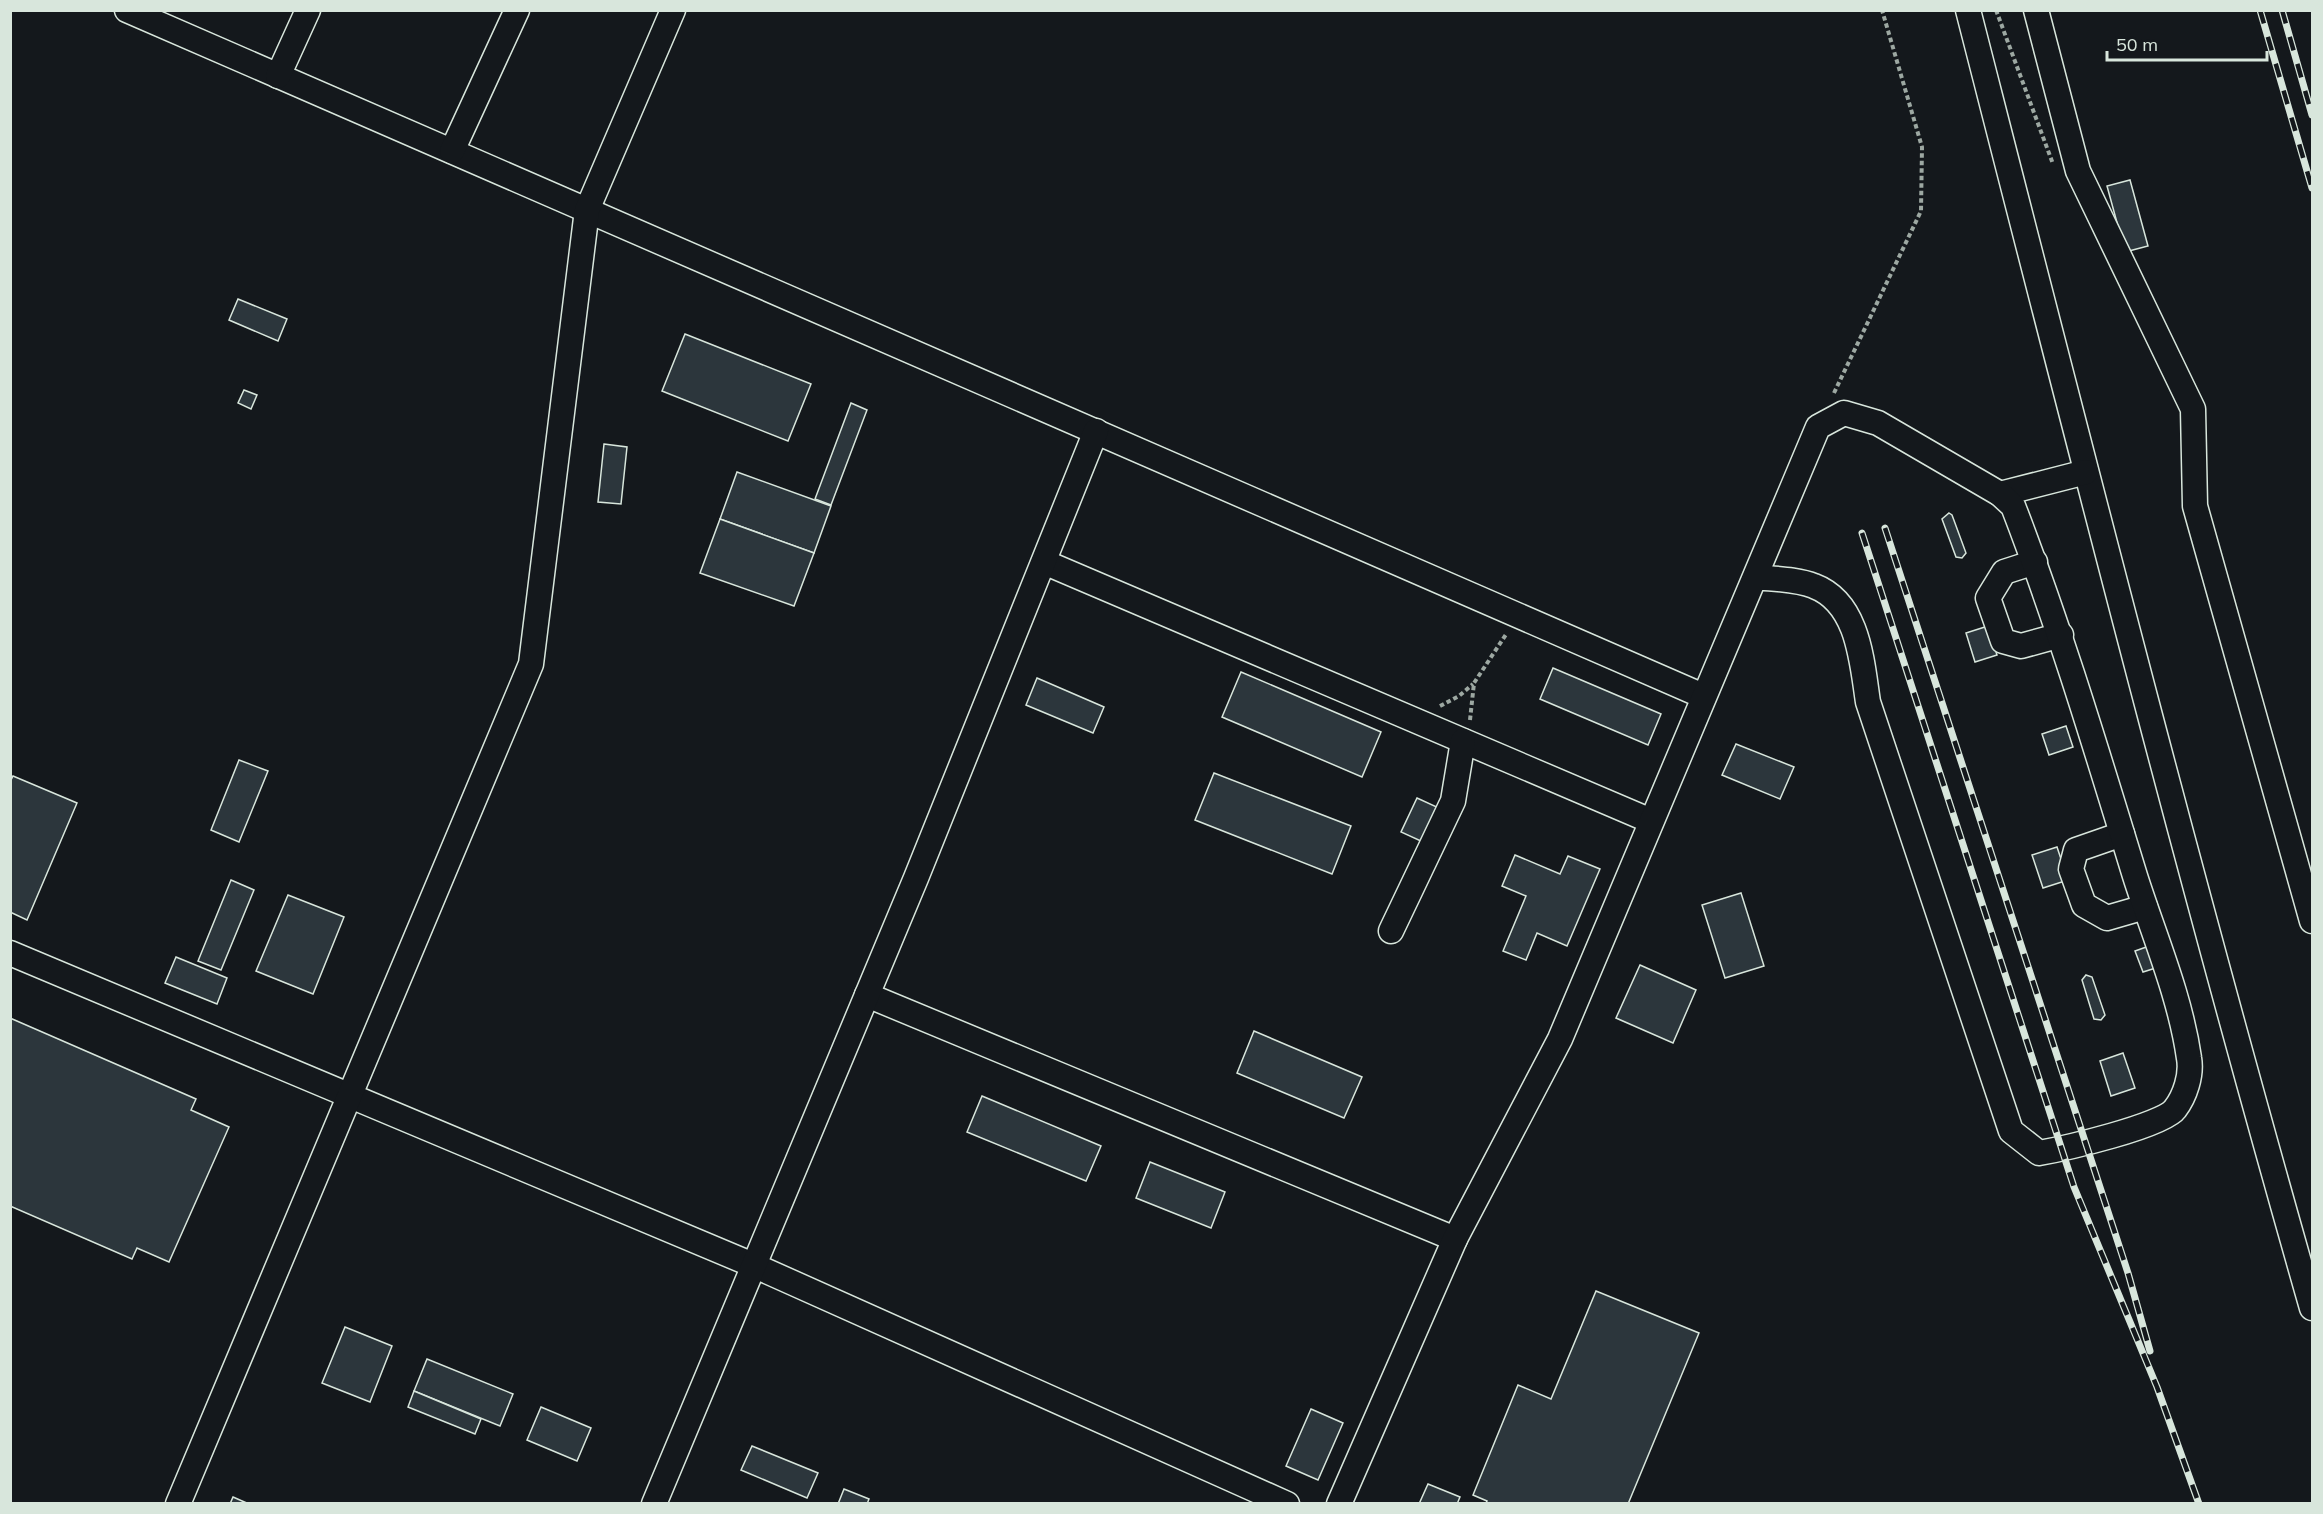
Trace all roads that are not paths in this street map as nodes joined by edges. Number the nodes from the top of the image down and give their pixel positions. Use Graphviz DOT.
graph roads {
  1 [pos="127,10"];
  2 [pos="308,10"];
  3 [pos="517,10"];
  4 [pos="673,10"];
  5 [pos="1968,10"];
  6 [pos="2036,10"];
  7 [pos="278,76"];
  8 [pos="452,152"];
  9 [pos="587,210"];
  10 [pos="1096,431"];
  11 [pos="2086,472"];
  12 [pos="2000,494"];
  13 [pos="1044,562"];
  14 [pos="2035,562"];
  15 [pos="1755,576"];
  16 [pos="2061,635"];
  17 [pos="1702,696"];
  18 [pos="1463,741"];
  19 [pos="1651,821"];
  20 [pos="2122,834"];
  21 [pos="2145,907"];
  22 [pos="2313,921"];
  23 [pos="1391,931"];
  24 [pos="10,953"];
  25 [pos="867,995"];
  26 [pos="351,1097"];
  27 [pos="1455,1239"];
  28 [pos="753,1265"];
  29 [pos="2313,1308"];
  30 [pos="178,1503"];
  31 [pos="654,1503"];
  32 [pos="1287,1503"];
  33 [pos="1339,1503"];
  1 -- 7 [label="lane"];
  2 -- 7 [label="lane"];
  3 -- 8 [label="lane"];
  4 -- 9 [label="lane"];
  5 -- 11 [label="lane"];
  6 -- 22 [label="lane"];
  7 -- 8 [label="lane"];
  8 -- 9 [label="lane"];
  9 -- 10 [label="lane"];
  9 -- 26 [label="lane"];
  10 -- 13 [label="lane"];
  10 -- 17 [label="lane"];
  11 -- 12 [label="lane"];
  11 -- 29 [label="lane"];
  12 -- 14 [label="lane"];
  12 -- 15 [label="lane"];
  13 -- 18 [label="lane"];
  13 -- 25 [label="lane"];
  14 -- 16 [label="lane"];
  14 -- 16 [label="lane"];
  15 -- 17 [label="lane"];
  15 -- 21 [label="lane"];
  16 -- 20 [label="lane"];
  17 -- 19 [label="lane"];
  18 -- 19 [label="lane"];
  18 -- 23 [label="lane"];
  19 -- 27 [label="lane"];
  20 -- 21 [label="lane"];
  20 -- 21 [label="lane"];
  24 -- 26 [label="lane"];
  25 -- 27 [label="lane"];
  25 -- 28 [label="lane"];
  26 -- 28 [label="lane"];
  26 -- 30 [label="lane"];
  27 -- 33 [label="lane"];
  28 -- 31 [label="lane"];
  28 -- 32 [label="lane"];
}
